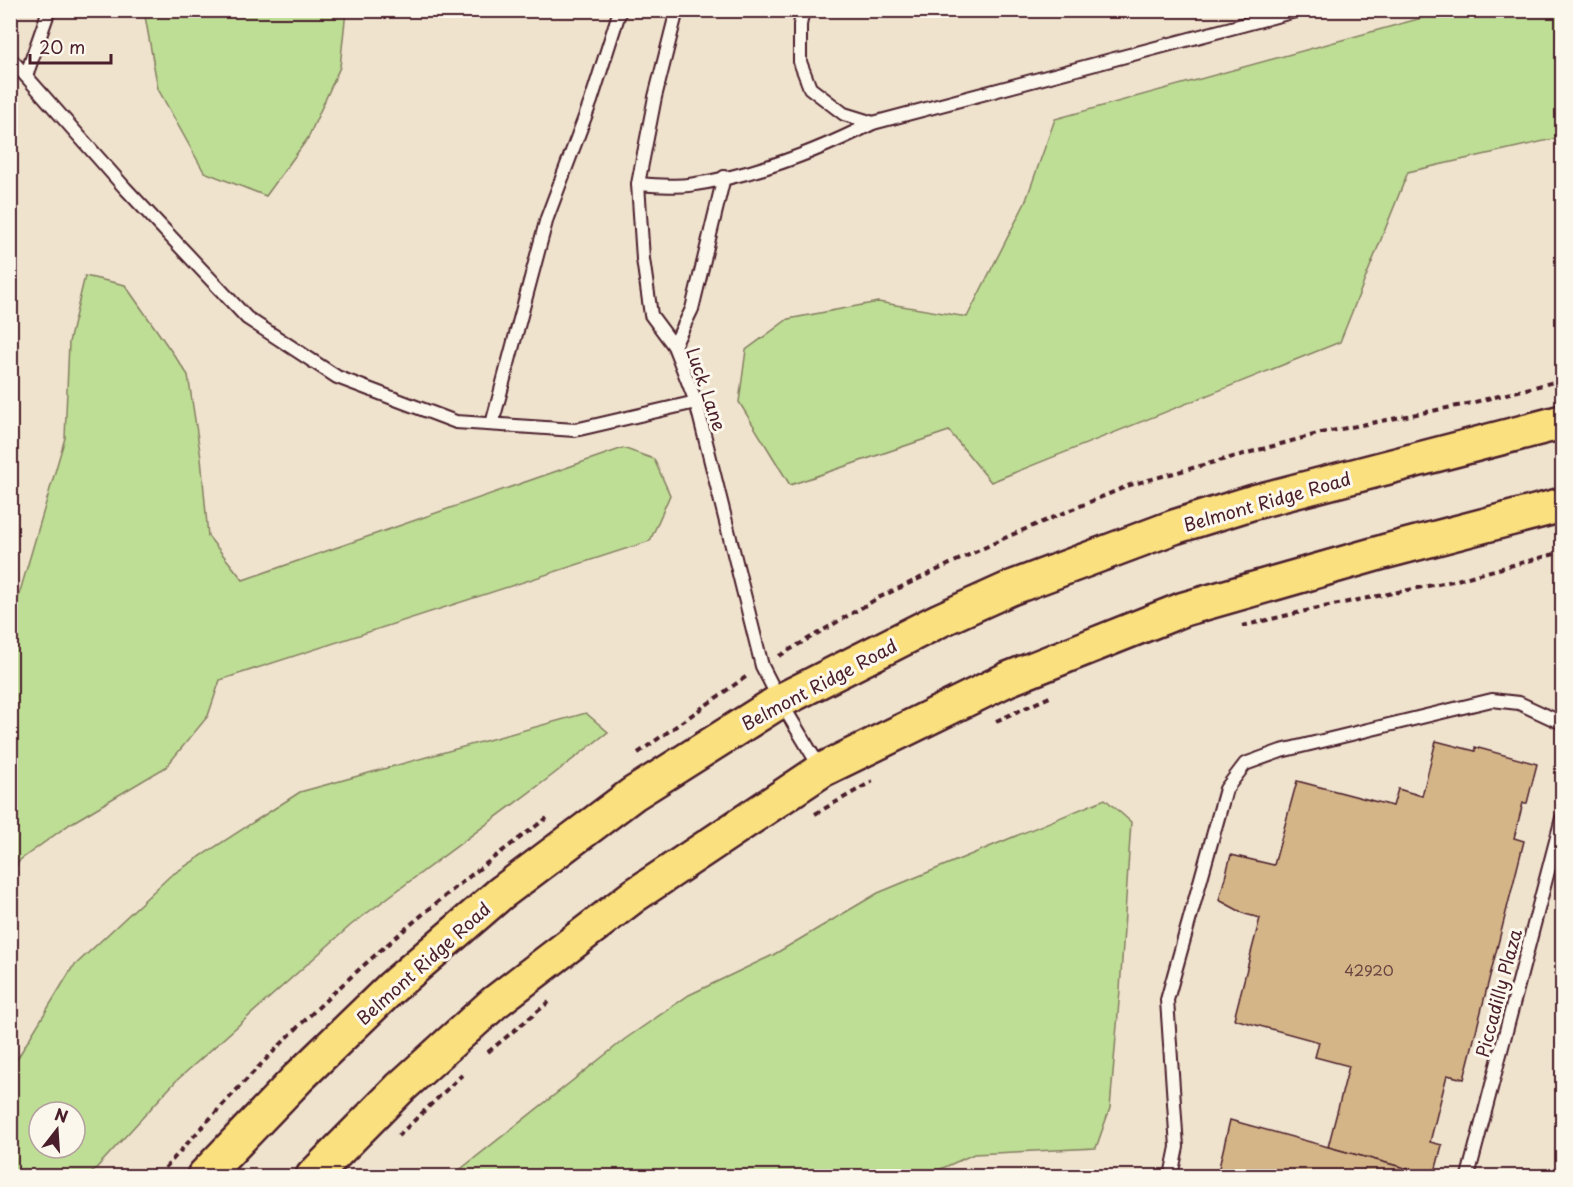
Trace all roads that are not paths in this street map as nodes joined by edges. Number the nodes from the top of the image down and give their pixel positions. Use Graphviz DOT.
graph roads {
  1 [pos="50,10"];
  2 [pos="620,10"];
  3 [pos="677,10"];
  4 [pos="803,10"];
  5 [pos="1299,10"];
  6 [pos="10,58"];
  7 [pos="26,76"];
  8 [pos="873,123"];
  9 [pos="724,177"];
  10 [pos="638,184"];
  11 [pos="674,346"];
  12 [pos="696,402"];
  13 [pos="1563,422"];
  14 [pos="492,424"];
  15 [pos="1563,505"];
  16 [pos="780,701"];
  17 [pos="1563,723"];
  18 [pos="822,770"];
  19 [pos="1563,818"];
  20 [pos="204,1176"];
  21 [pos="313,1176"];
  22 [pos="1171,1176"];
  23 [pos="1468,1176"];
  1 -- 7 [label="lane"];
  2 -- 14 [label="lane"];
  3 -- 10 [label="lane, Luck Lane"];
  4 -- 8 [label="lane"];
  5 -- 8 [label="lane"];
  6 -- 7 [label="lane"];
  7 -- 14 [label="lane"];
  8 -- 9 [label="lane"];
  9 -- 10 [label="lane"];
  9 -- 11 [label="lane"];
  10 -- 11 [label="lane, Luck Lane"];
  11 -- 12 [label="lane, Luck Lane"];
  12 -- 14 [label="lane"];
  12 -- 16 [label="lane, Luck Lane"];
  13 -- 16 [label="main road, Belmont Ridge Road"];
  15 -- 18 [label="main road"];
  16 -- 18 [label="lane, Luck Lane"];
  16 -- 20 [label="main road, Belmont Ridge Road"];
  17 -- 22 [label="lane"];
  18 -- 21 [label="main road"];
  19 -- 23 [label="lane, Piccadilly Plaza"];
}
